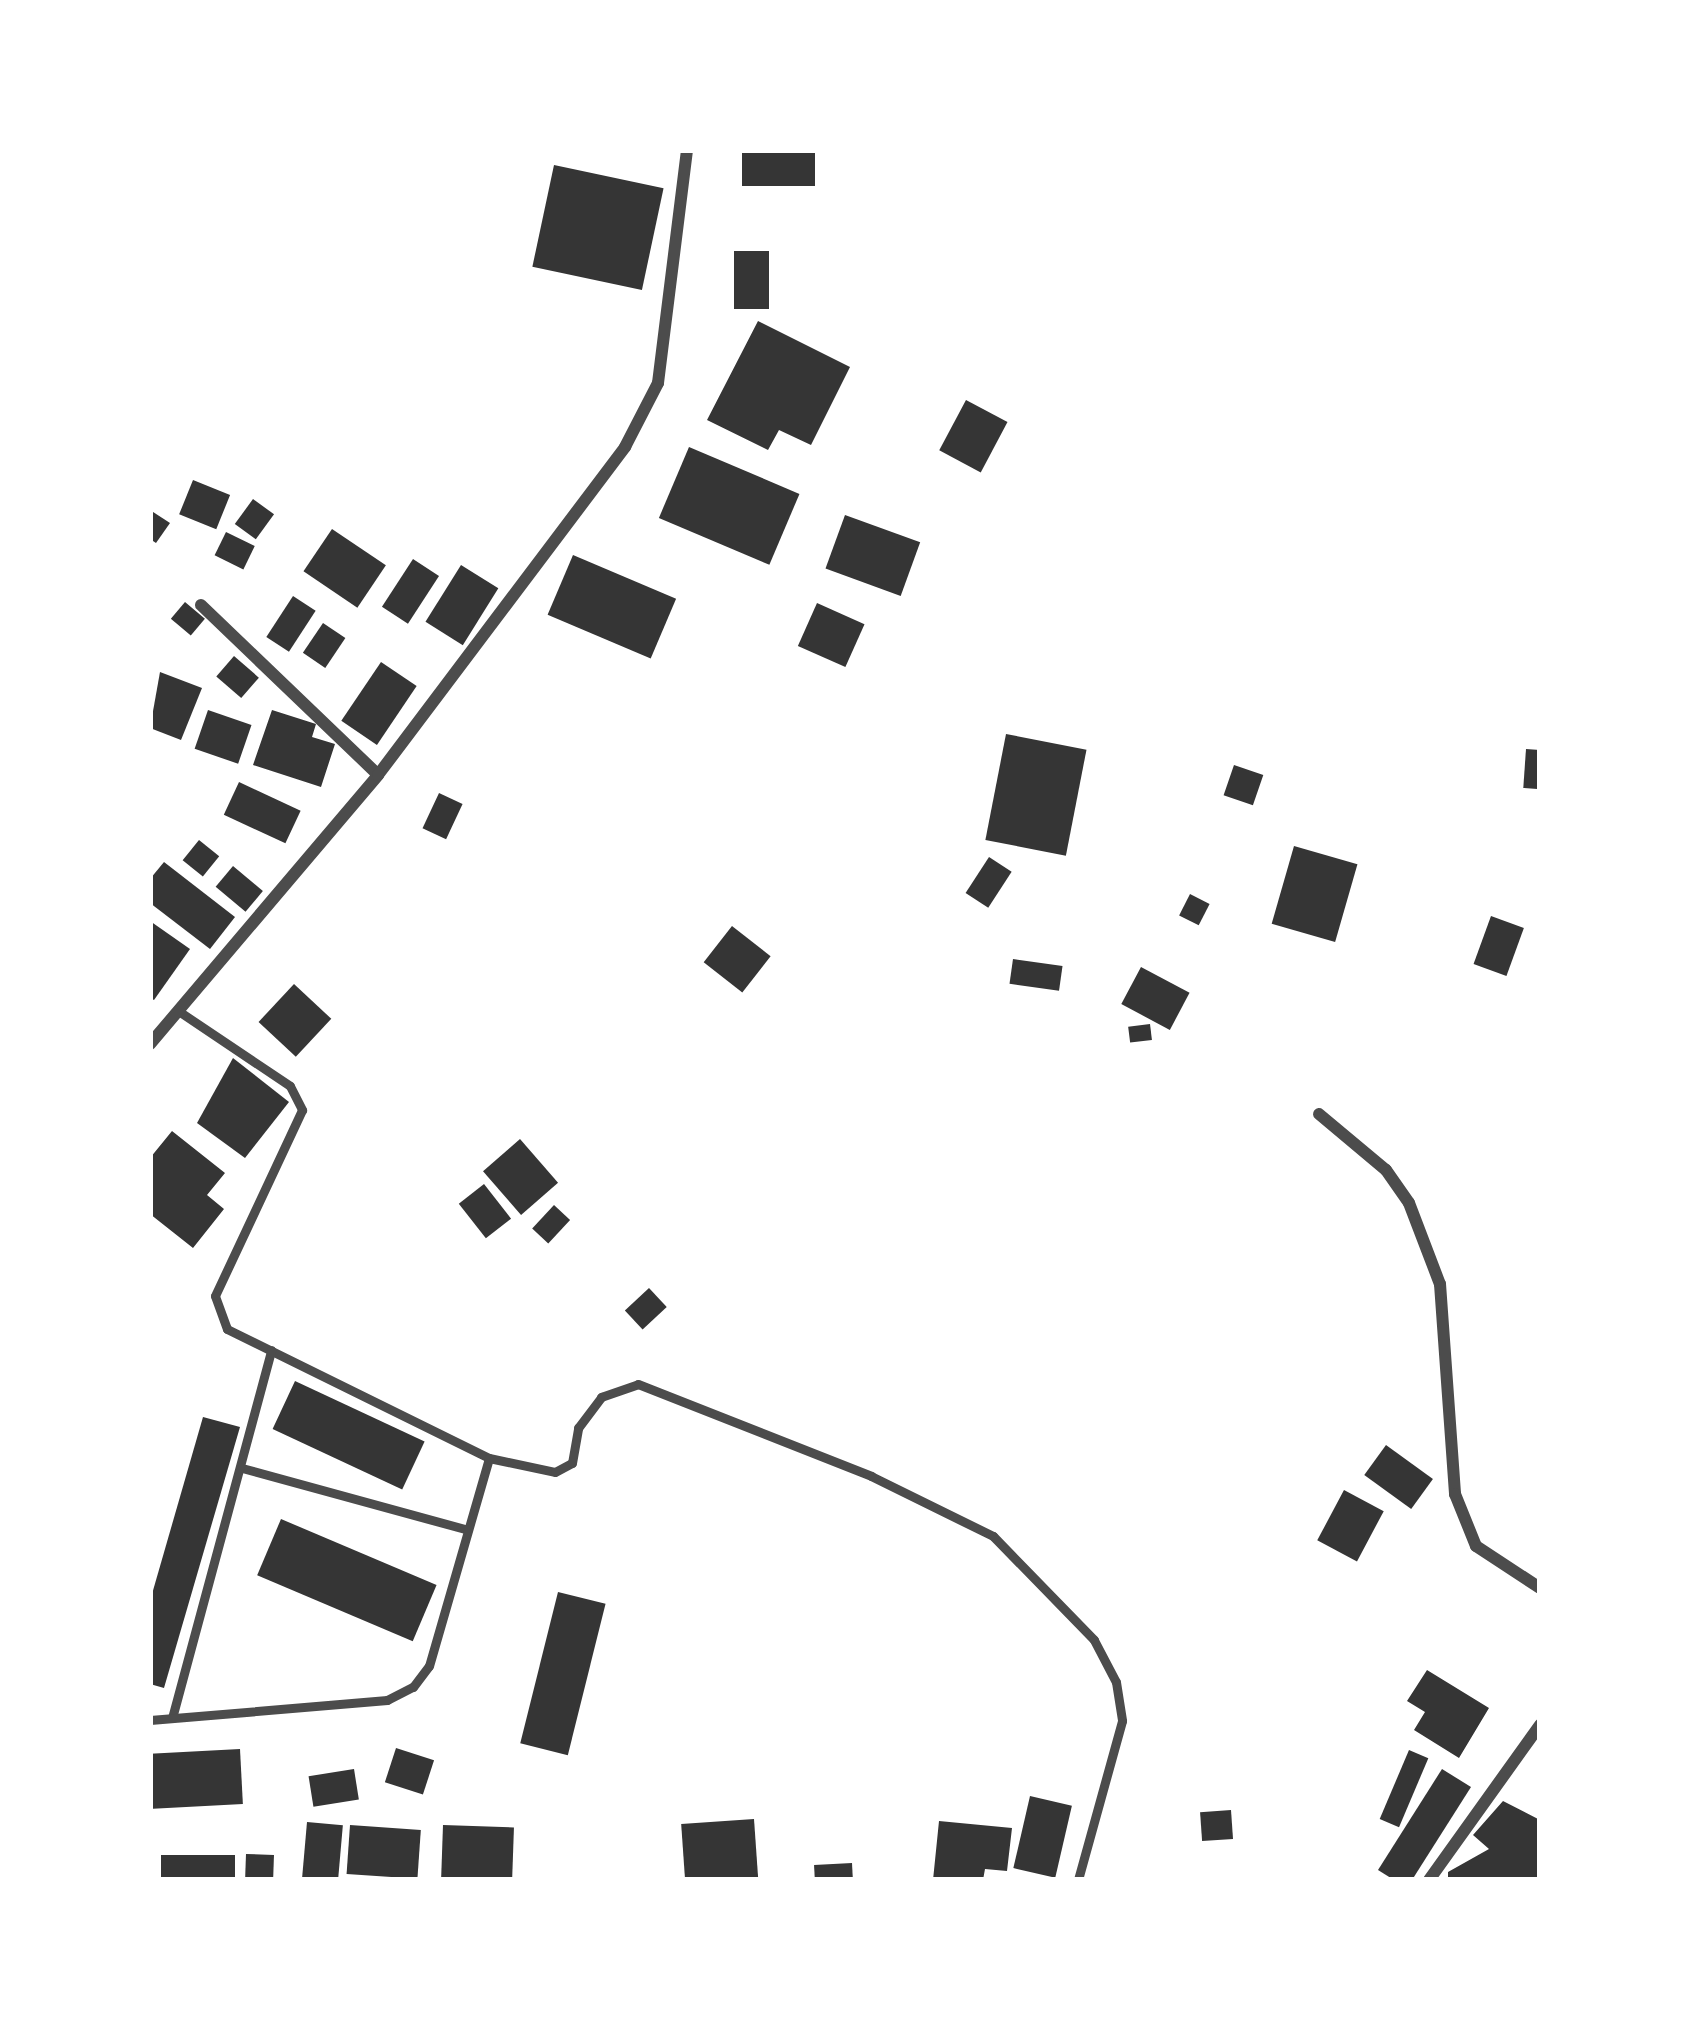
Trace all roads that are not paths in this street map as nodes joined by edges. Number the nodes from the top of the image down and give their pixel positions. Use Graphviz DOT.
graph roads {
  1 [pos="687,150"];
  2 [pos="201,605"];
  3 [pos="378,775"];
  4 [pos="177,1010"];
  5 [pos="150,1044"];
  6 [pos="1319,1114"];
  7 [pos="271,1350"];
  8 [pos="489,1458"];
  9 [pos="242,1468"];
  10 [pos="467,1530"];
  11 [pos="1540,1588"];
  12 [pos="172,1718"];
  13 [pos="150,1720"];
  14 [pos="1540,1724"];
  15 [pos="1078,1880"];
  16 [pos="1429,1880"];
  1 -- 3 [label="street"];
  2 -- 3 [label="street"];
  3 -- 4 [label="street"];
  4 -- 5 [label="street"];
  4 -- 7 [label="lane"];
  6 -- 11 [label="street"];
  7 -- 8 [label="lane"];
  7 -- 9 [label="lane"];
  8 -- 10 [label="lane"];
  8 -- 15 [label="lane"];
  9 -- 10 [label="lane"];
  9 -- 12 [label="lane"];
  10 -- 12 [label="lane"];
  12 -- 13 [label="lane"];
  14 -- 16 [label="street"];
}
